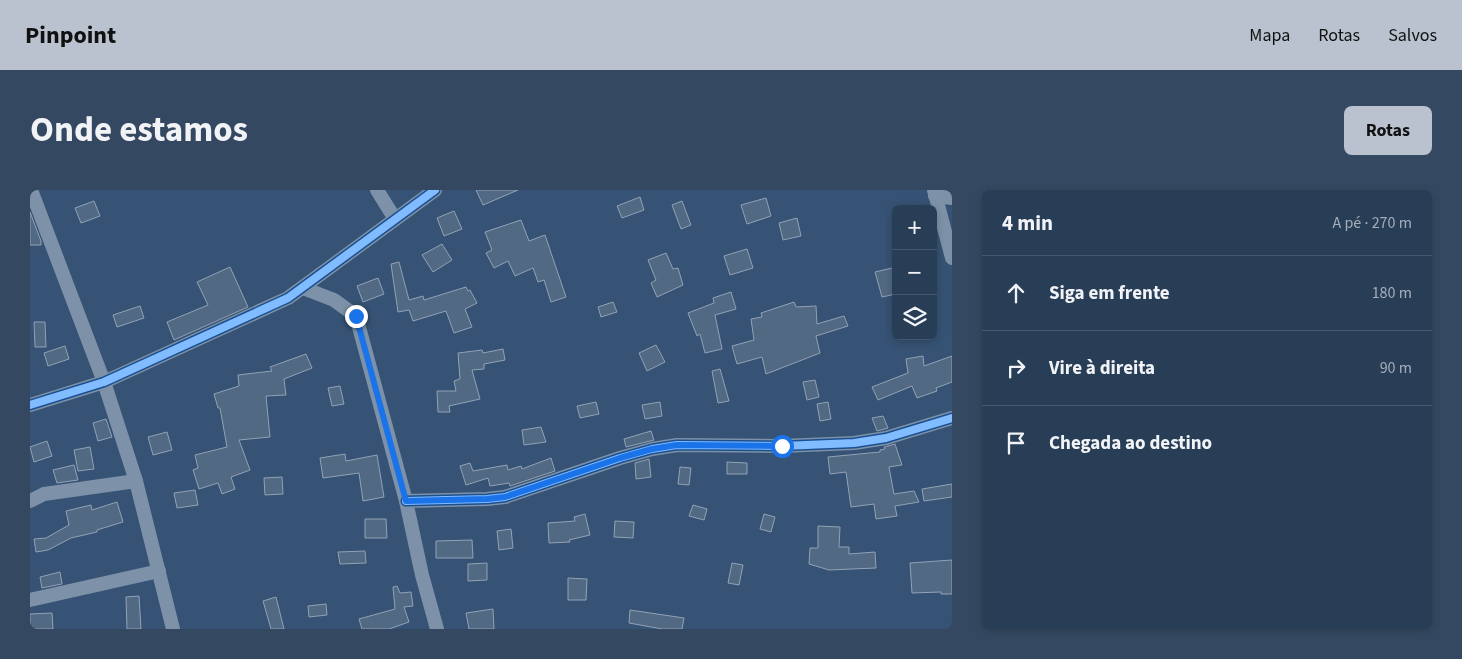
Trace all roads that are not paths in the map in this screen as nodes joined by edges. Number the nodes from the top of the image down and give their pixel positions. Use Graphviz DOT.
graph roads {
  1 [pos="31,190"];
  2 [pos="378,190"];
  3 [pos="435,190"];
  4 [pos="934,193"];
  5 [pos="952,198"];
  6 [pos="395,220"];
  7 [pos="952,258"];
  8 [pos="302,288"];
  9 [pos="104,382"];
  10 [pos="30,405"];
  11 [pos="952,418"];
  12 [pos="136,481"];
  13 [pos="30,500"];
  14 [pos="406,501"];
  15 [pos="159,571"];
  16 [pos="30,600"];
  17 [pos="173,629"];
  18 [pos="437,629"];
  1 -- 9 [label="street"];
  2 -- 6 [label="street"];
  3 -- 6 [label="street"];
  4 -- 5 [label="street"];
  4 -- 7 [label="street"];
  6 -- 8 [label="street"];
  8 -- 9 [label="street"];
  8 -- 14 [label="street"];
  9 -- 10 [label="street"];
  9 -- 12 [label="street"];
  11 -- 14 [label="street"];
  12 -- 13 [label="street"];
  12 -- 15 [label="street"];
  14 -- 18 [label="street"];
  15 -- 16 [label="street"];
  15 -- 17 [label="street"];
}
